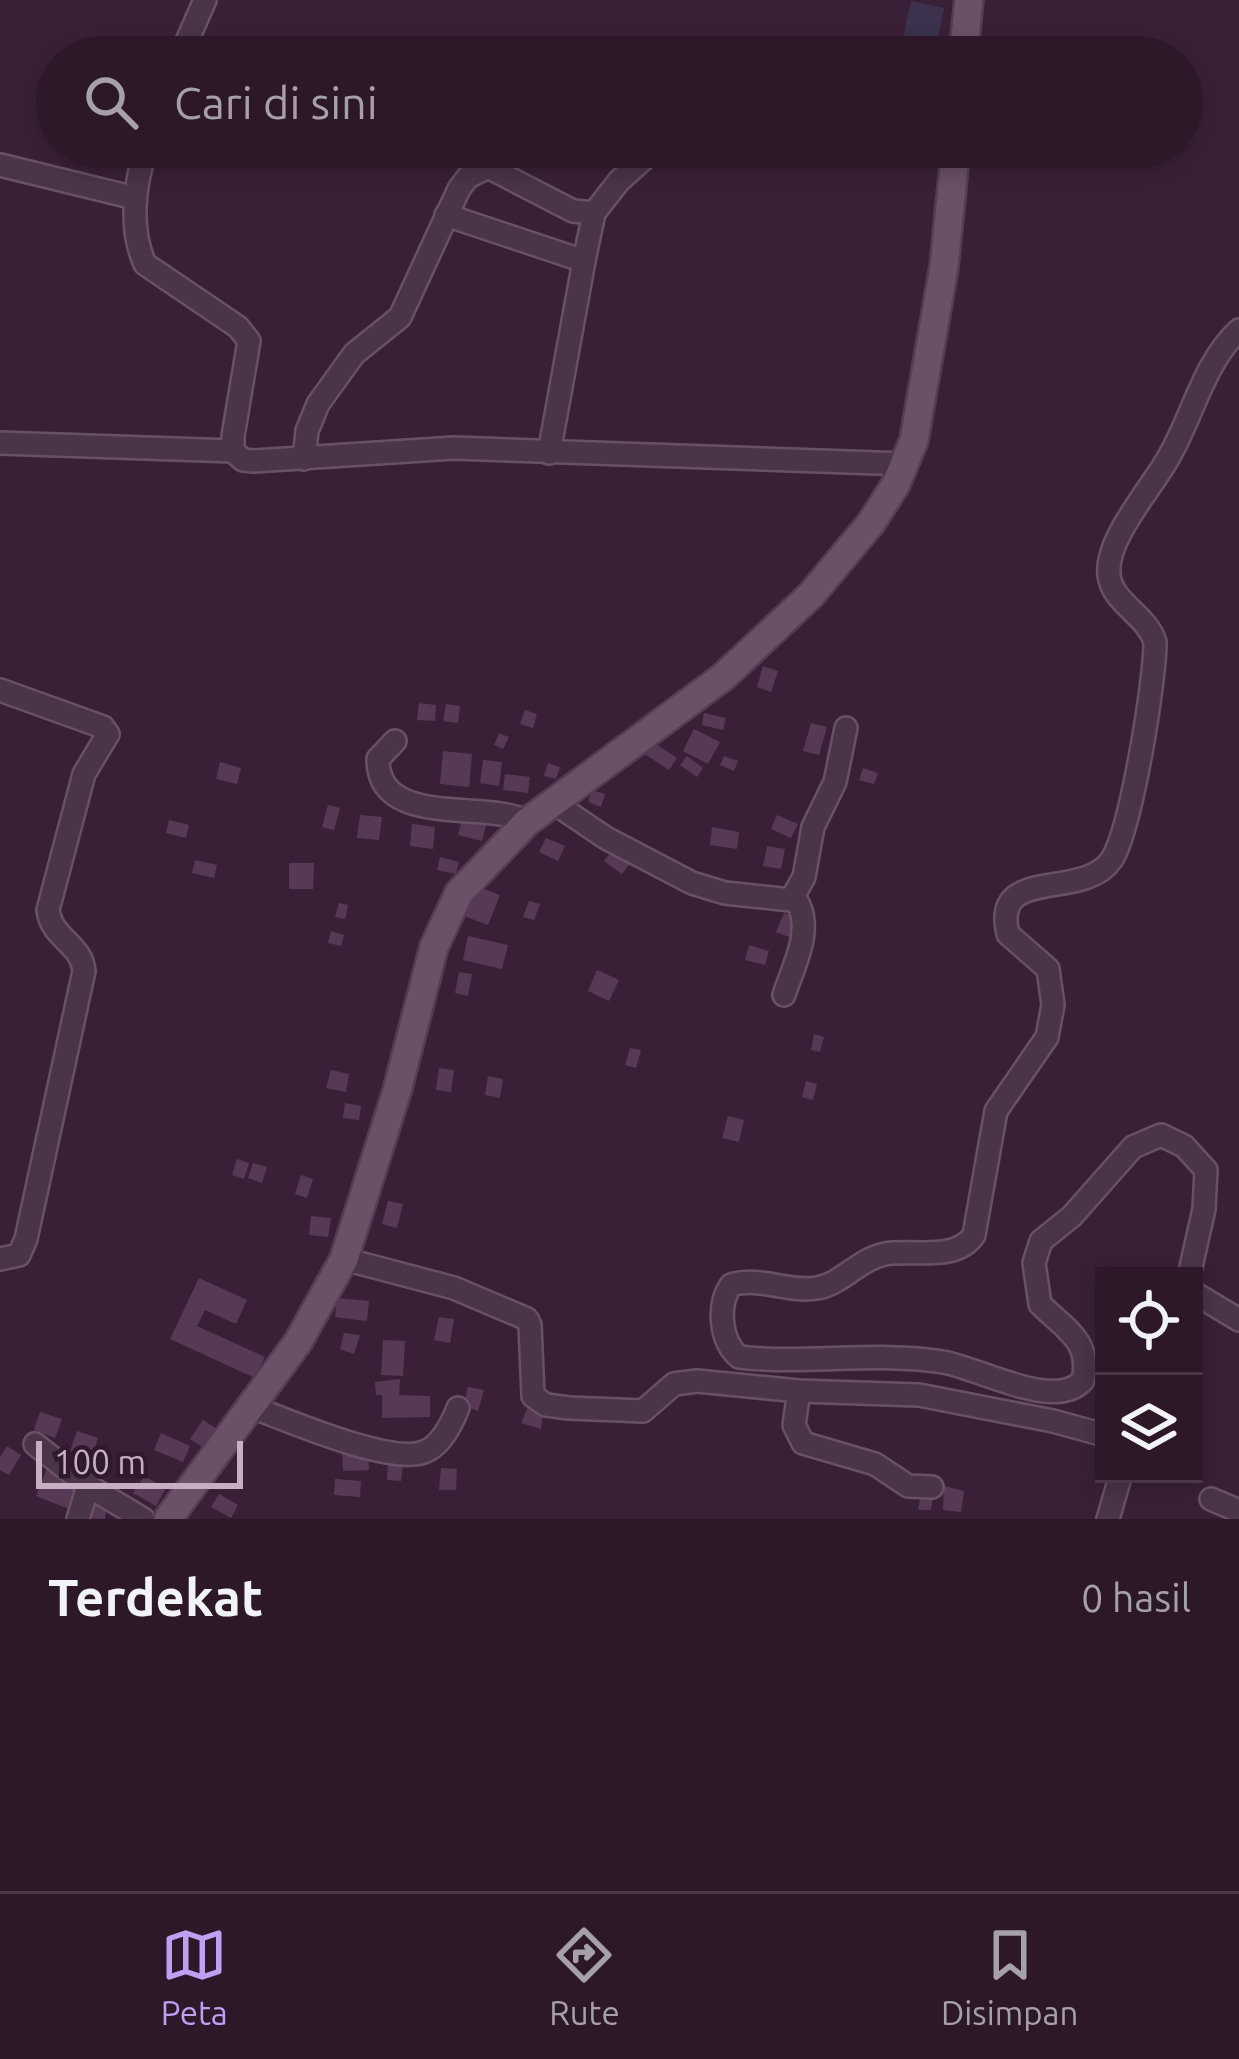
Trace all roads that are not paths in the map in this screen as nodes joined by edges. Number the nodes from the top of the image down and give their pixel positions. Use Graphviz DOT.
graph roads {
  1 [pos="205,0"];
  2 [pos="969,0"];
  3 [pos="189,36"];
  4 [pos="965,36"];
  5 [pos="0,165"];
  6 [pos="142,168"];
  7 [pos="482,168"];
  8 [pos="486,168"];
  9 [pos="632,168"];
  10 [pos="954,168"];
  11 [pos="135,198"];
  12 [pos="594,213"];
  13 [pos="446,215"];
  14 [pos="584,261"];
  15 [pos="1239,330"];
  16 [pos="0,443"];
  17 [pos="233,451"];
  18 [pos="549,453"];
  19 [pos="304,459"];
  20 [pos="906,464"];
  21 [pos="0,690"];
  22 [pos="846,728"];
  23 [pos="395,741"];
  24 [pos="554,803"];
  25 [pos="527,822"];
  26 [pos="795,898"];
  27 [pos="784,995"];
  28 [pos="344,1258"];
  29 [pos="0,1259"];
  30 [pos="1192,1267"];
  31 [pos="1203,1298"];
  32 [pos="1239,1320"];
  33 [pos="799,1391"];
  34 [pos="252,1407"];
  35 [pos="458,1408"];
  36 [pos="1095,1433"];
  37 [pos="35,1444"];
  38 [pos="1118,1483"];
  39 [pos="88,1486"];
  40 [pos="932,1487"];
  41 [pos="1211,1499"];
  42 [pos="1239,1511"];
  43 [pos="78,1519"];
  44 [pos="143,1519"];
  45 [pos="168,1519"];
  46 [pos="1108,1519"];
  1 -- 3 [label="street"];
  2 -- 4 [label="main road"];
  5 -- 11 [label="street"];
  6 -- 11 [label="street"];
  7 -- 13 [label="street"];
  8 -- 12 [label="street"];
  9 -- 12 [label="street"];
  10 -- 20 [label="main road"];
  11 -- 17 [label="street"];
  12 -- 14 [label="street"];
  13 -- 14 [label="street"];
  13 -- 19 [label="street"];
  14 -- 18 [label="street"];
  15 -- 30 [label="street"];
  16 -- 17 [label="street"];
  17 -- 19 [label="street"];
  18 -- 19 [label="street"];
  18 -- 20 [label="street"];
  20 -- 24 [label="main road"];
  21 -- 29 [label="street"];
  22 -- 26 [label="street"];
  23 -- 25 [label="street"];
  24 -- 25 [label="main road"];
  24 -- 26 [label="street"];
  25 -- 28 [label="main road"];
  26 -- 27 [label="street"];
  28 -- 33 [label="street"];
  28 -- 34 [label="main road"];
  31 -- 32 [label="street"];
  33 -- 36 [label="street"];
  33 -- 40 [label="street"];
  34 -- 35 [label="street"];
  34 -- 45 [label="main road"];
  37 -- 39 [label="street"];
  38 -- 46 [label="street"];
  39 -- 43 [label="street"];
  39 -- 44 [label="street"];
  41 -- 42 [label="street"];
}
